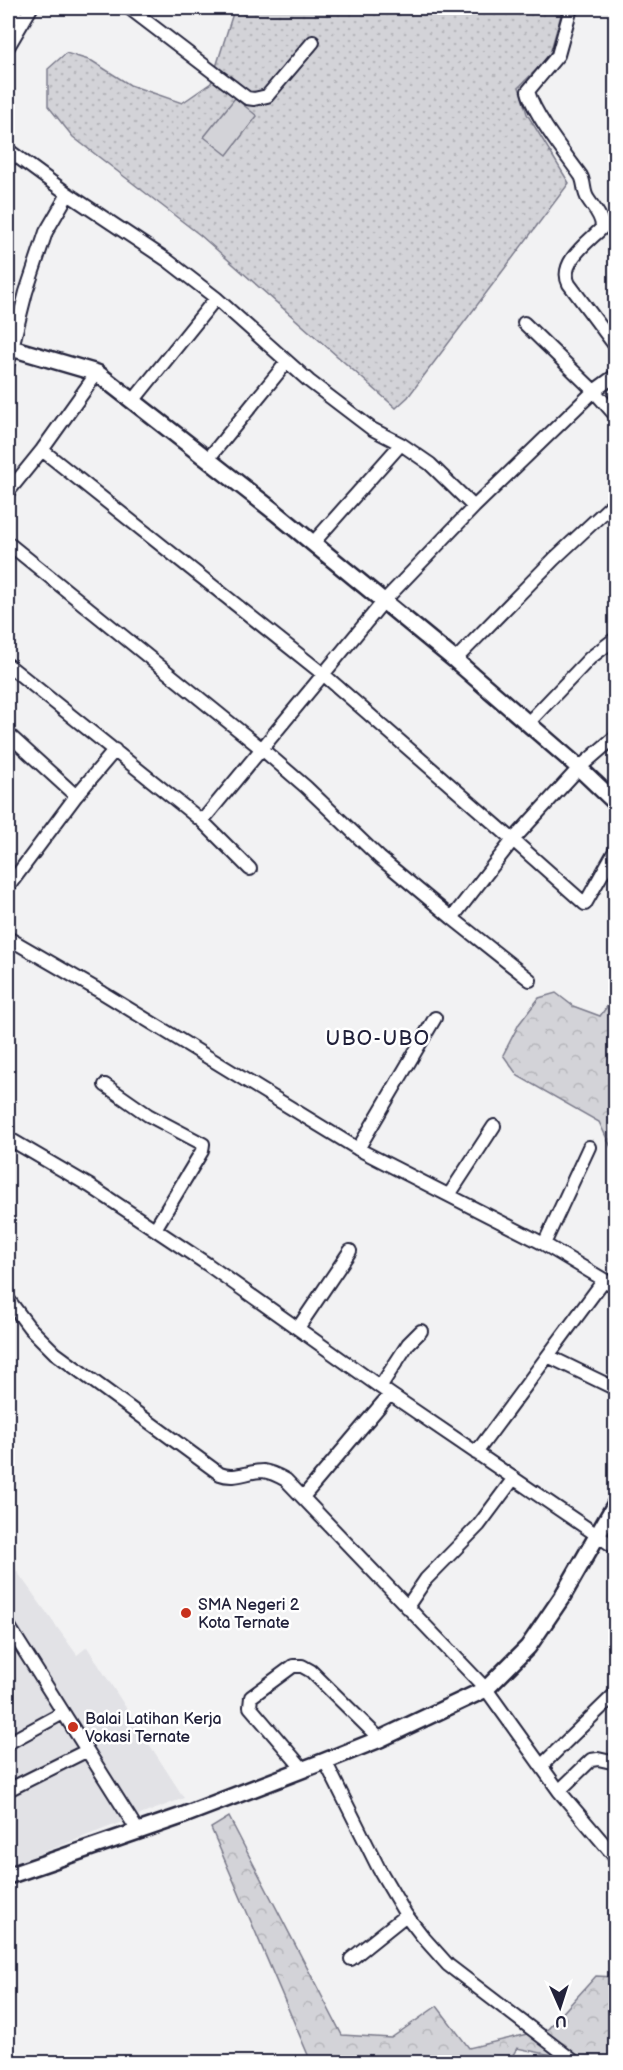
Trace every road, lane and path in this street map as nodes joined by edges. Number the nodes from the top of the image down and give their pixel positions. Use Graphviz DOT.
graph roads {
  1 [pos="8,8"];
  2 [pos="31,8"];
  3 [pos="129,8"];
  4 [pos="572,8"];
  5 [pos="23,22"];
  6 [pos="313,42"];
  7 [pos="8,47"];
  8 [pos="8,150"];
  9 [pos="68,194"];
  10 [pos="216,298"];
  11 [pos="524,323"];
  12 [pos="615,347"];
  13 [pos="9,353"];
  14 [pos="287,362"];
  15 [pos="97,373"];
  16 [pos="615,375"];
  17 [pos="594,391"];
  18 [pos="132,401"];
  19 [pos="615,416"];
  20 [pos="401,444"];
  21 [pos="42,450"];
  22 [pos="208,459"];
  23 [pos="8,492"];
  24 [pos="615,501"];
  25 [pos="474,507"];
  26 [pos="8,543"];
  27 [pos="313,543"];
  28 [pos="383,602"];
  29 [pos="615,638"];
  30 [pos="455,660"];
  31 [pos="8,665"];
  32 [pos="323,674"];
  33 [pos="528,723"];
  34 [pos="8,734"];
  35 [pos="615,736"];
  36 [pos="262,749"];
  37 [pos="115,750"];
  38 [pos="579,768"];
  39 [pos="76,796"];
  40 [pos="615,803"];
  41 [pos="202,821"];
  42 [pos="513,840"];
  43 [pos="615,849"];
  44 [pos="250,869"];
  45 [pos="8,887"];
  46 [pos="452,918"];
  47 [pos="8,938"];
  48 [pos="530,980"];
  49 [pos="435,1018"];
  50 [pos="105,1085"];
  51 [pos="494,1126"];
  52 [pos="8,1138"];
  53 [pos="589,1147"];
  54 [pos="358,1149"];
  55 [pos="449,1195"];
  56 [pos="155,1229"];
  57 [pos="544,1244"];
  58 [pos="350,1251"];
  59 [pos="604,1280"];
  60 [pos="615,1287"];
  61 [pos="8,1299"];
  62 [pos="298,1329"];
  63 [pos="422,1331"];
  64 [pos="548,1356"];
  65 [pos="615,1389"];
  66 [pos="385,1391"];
  67 [pos="476,1453"];
  68 [pos="514,1478"];
  69 [pos="303,1497"];
  70 [pos="615,1503"];
  71 [pos="597,1537"];
  72 [pos="615,1548"];
  73 [pos="407,1607"];
  74 [pos="8,1624"];
  75 [pos="486,1689"];
  76 [pos="615,1693"];
  77 [pos="63,1713"];
  78 [pos="380,1739"];
  79 [pos="8,1743"];
  80 [pos="86,1751"];
  81 [pos="325,1761"];
  82 [pos="615,1763"];
  83 [pos="541,1766"];
  84 [pos="303,1769"];
  85 [pos="8,1790"];
  86 [pos="559,1791"];
  87 [pos="138,1831"];
  88 [pos="615,1858"];
  89 [pos="8,1876"];
  90 [pos="406,1915"];
  91 [pos="351,1959"];
  92 [pos="570,2061"];
  1 -- 5 [label="street"];
  2 -- 5 [label="street"];
  3 -- 6 [label="street"];
  4 -- 12 [label="street"];
  5 -- 7 [label="street"];
  8 -- 9 [label="street"];
  9 -- 10 [label="street"];
  9 -- 13 [label="street"];
  10 -- 14 [label="street"];
  10 -- 18 [label="street"];
  11 -- 17 [label="street"];
  13 -- 15 [label="street"];
  14 -- 20 [label="street"];
  14 -- 22 [label="street"];
  15 -- 18 [label="street"];
  15 -- 21 [label="street"];
  16 -- 17 [label="street"];
  17 -- 19 [label="street"];
  17 -- 25 [label="street"];
  18 -- 22 [label="street"];
  20 -- 25 [label="street"];
  20 -- 27 [label="street"];
  21 -- 23 [label="street"];
  21 -- 32 [label="street"];
  22 -- 27 [label="street"];
  24 -- 30 [label="street"];
  25 -- 28 [label="street"];
  26 -- 36 [label="street"];
  27 -- 28 [label="street"];
  28 -- 30 [label="street"];
  28 -- 32 [label="street"];
  29 -- 33 [label="street"];
  30 -- 33 [label="street"];
  31 -- 37 [label="street"];
  32 -- 36 [label="street"];
  32 -- 42 [label="street"];
  33 -- 38 [label="street"];
  34 -- 39 [label="street"];
  35 -- 38 [label="street"];
  36 -- 41 [label="street"];
  36 -- 46 [label="street"];
  37 -- 39 [label="street"];
  37 -- 41 [label="street"];
  38 -- 40 [label="street"];
  38 -- 42 [label="street"];
  39 -- 45 [label="street"];
  41 -- 44 [label="street"];
  42 -- 43 [label="street"];
  42 -- 46 [label="street"];
  46 -- 48 [label="street"];
  47 -- 54 [label="street"];
  49 -- 54 [label="street"];
  50 -- 56 [label="street"];
  51 -- 55 [label="street"];
  52 -- 56 [label="street"];
  53 -- 57 [label="street"];
  54 -- 55 [label="street"];
  55 -- 57 [label="street"];
  56 -- 62 [label="street"];
  57 -- 59 [label="street"];
  58 -- 62 [label="street"];
  59 -- 60 [label="street"];
  59 -- 64 [label="street"];
  61 -- 69 [label="street"];
  62 -- 66 [label="street"];
  63 -- 66 [label="street"];
  64 -- 65 [label="street"];
  64 -- 67 [label="street"];
  66 -- 67 [label="street"];
  66 -- 69 [label="street"];
  67 -- 68 [label="street"];
  68 -- 71 [label="street"];
  68 -- 73 [label="street"];
  69 -- 73 [label="street"];
  70 -- 71 [label="street"];
  71 -- 72 [label="street"];
  71 -- 75 [label="street"];
  73 -- 75 [label="street"];
  74 -- 77 [label="street"];
  75 -- 78 [label="street"];
  75 -- 83 [label="street"];
  76 -- 83 [label="street"];
  77 -- 79 [label="street"];
  77 -- 80 [label="street"];
  78 -- 81 [label="street"];
  78 -- 84 [label="street"];
  80 -- 85 [label="street"];
  80 -- 87 [label="street"];
  81 -- 84 [label="street"];
  81 -- 90 [label="street"];
  82 -- 86 [label="street"];
  83 -- 86 [label="street"];
  84 -- 87 [label="street"];
  86 -- 88 [label="street"];
  87 -- 89 [label="street"];
  90 -- 91 [label="street"];
  90 -- 92 [label="street"];
}
